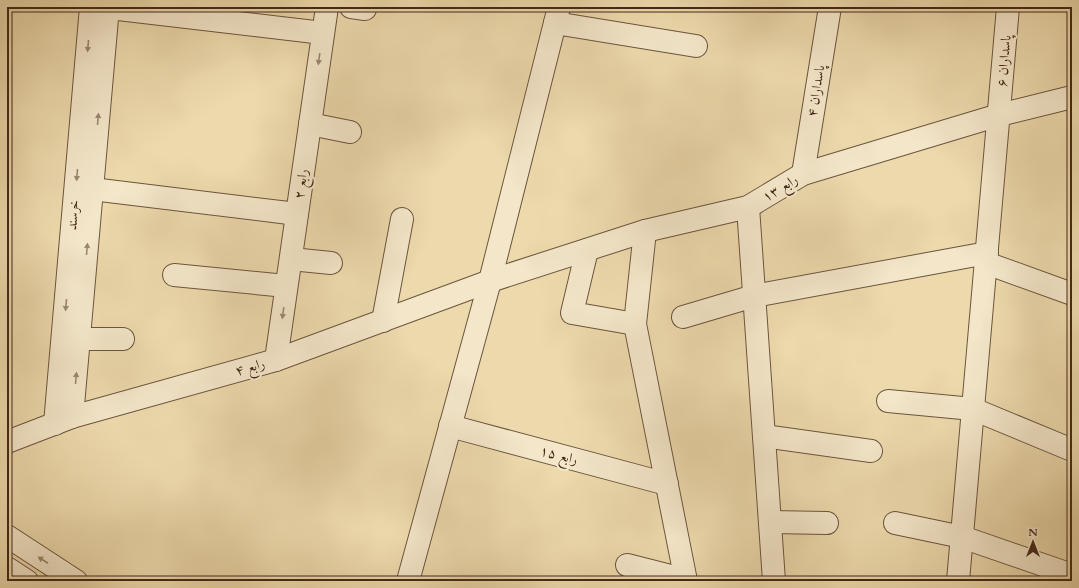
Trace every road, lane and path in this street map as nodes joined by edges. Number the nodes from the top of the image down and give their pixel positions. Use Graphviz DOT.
graph roads {
  1 [pos="102,7"];
  2 [pos="327,7"];
  3 [pos="830,7"];
  4 [pos="1002,8"];
  5 [pos="557,15"];
  6 [pos="323,33"];
  7 [pos="696,46"];
  8 [pos="1072,97"];
  9 [pos="999,115"];
  10 [pos="310,124"];
  11 [pos="350,132"];
  12 [pos="803,174"];
  13 [pos="92,189"];
  14 [pos="748,207"];
  15 [pos="297,214"];
  16 [pos="402,219"];
  17 [pos="645,232"];
  18 [pos="587,250"];
  19 [pos="987,258"];
  20 [pos="290,259"];
  21 [pos="331,263"];
  22 [pos="174,275"];
  23 [pos="490,281"];
  24 [pos="286,286"];
  25 [pos="1072,294"];
  26 [pos="754,296"];
  27 [pos="682,317"];
  28 [pos="383,321"];
  29 [pos="635,324"];
  30 [pos="79,339"];
  31 [pos="122,339"];
  32 [pos="276,360"];
  33 [pos="888,401"];
  34 [pos="973,409"];
  35 [pos="64,421"];
  36 [pos="450,426"];
  37 [pos="764,436"];
  38 [pos="7,442"];
  39 [pos="1072,450"];
  40 [pos="871,451"];
  41 [pos="667,484"];
  42 [pos="770,522"];
  43 [pos="827,523"];
  44 [pos="895,523"];
  45 [pos="7,536"];
  46 [pos="962,537"];
  47 [pos="627,565"];
  48 [pos="7,568"];
  49 [pos="1072,575"];
  50 [pos="686,580"];
  51 [pos="27,581"];
  52 [pos="76,581"];
  53 [pos="408,581"];
  54 [pos="774,581"];
  55 [pos="958,581"];
  1 -- 6 [label="street"];
  13 -- 1 [label="street, خرسند, one-way"];
  1 -- 35 [label="street, خرسند, one-way"];
  2 -- 6 [label="street, رابع ۲"];
  3 -- 12 [label="street, پاسداران ۴"];
  4 -- 9 [label="street, پاسداران ۶"];
  5 -- 7 [label="street"];
  5 -- 23 [label="street"];
  6 -- 10 [label="street, رابع ۲, one-way"];
  8 -- 9 [label="street, رابع ۱۳"];
  9 -- 12 [label="street, رابع ۱۳"];
  9 -- 19 [label="street, پاسداران ۶"];
  10 -- 11 [label="street"];
  10 -- 15 [label="street, رابع ۲"];
  12 -- 14 [label="street, رابع ۱۳"];
  13 -- 15 [label="street"];
  30 -- 13 [label="street, خرسند, one-way"];
  14 -- 17 [label="street, رابع ۱۳"];
  14 -- 26 [label="street"];
  15 -- 20 [label="street, رابع ۲"];
  16 -- 28 [label="street"];
  17 -- 18 [label="street, رابع ۱۳"];
  17 -- 29 [label="street"];
  18 -- 23 [label="street, رابع ۱۳"];
  18 -- 29 [label="street"];
  19 -- 25 [label="street"];
  19 -- 26 [label="street"];
  19 -- 34 [label="street, پاسداران ۶"];
  20 -- 21 [label="street"];
  20 -- 24 [label="street, رابع ۲"];
  22 -- 24 [label="street"];
  23 -- 28 [label="street, رابع ۴"];
  23 -- 36 [label="street"];
  24 -- 32 [label="street, رابع ۲, one-way"];
  26 -- 27 [label="street"];
  26 -- 37 [label="street"];
  28 -- 32 [label="street, رابع ۴"];
  29 -- 41 [label="street"];
  30 -- 31 [label="street"];
  35 -- 30 [label="street, خرسند, one-way"];
  32 -- 35 [label="street, رابع ۴"];
  33 -- 34 [label="street"];
  34 -- 39 [label="street"];
  34 -- 46 [label="street, پاسداران ۶"];
  35 -- 38 [label="street, رابع ۴"];
  36 -- 41 [label="street, رابع ۱۵"];
  36 -- 53 [label="street"];
  37 -- 40 [label="street"];
  37 -- 42 [label="street"];
  41 -- 50 [label="street"];
  42 -- 43 [label="street"];
  42 -- 54 [label="street"];
  44 -- 46 [label="street"];
  52 -- 45 [label="street, one-way"];
  46 -- 49 [label="street"];
  46 -- 55 [label="street, پاسداران ۶"];
  47 -- 50 [label="street"];
  48 -- 51 [label="street"];
}
